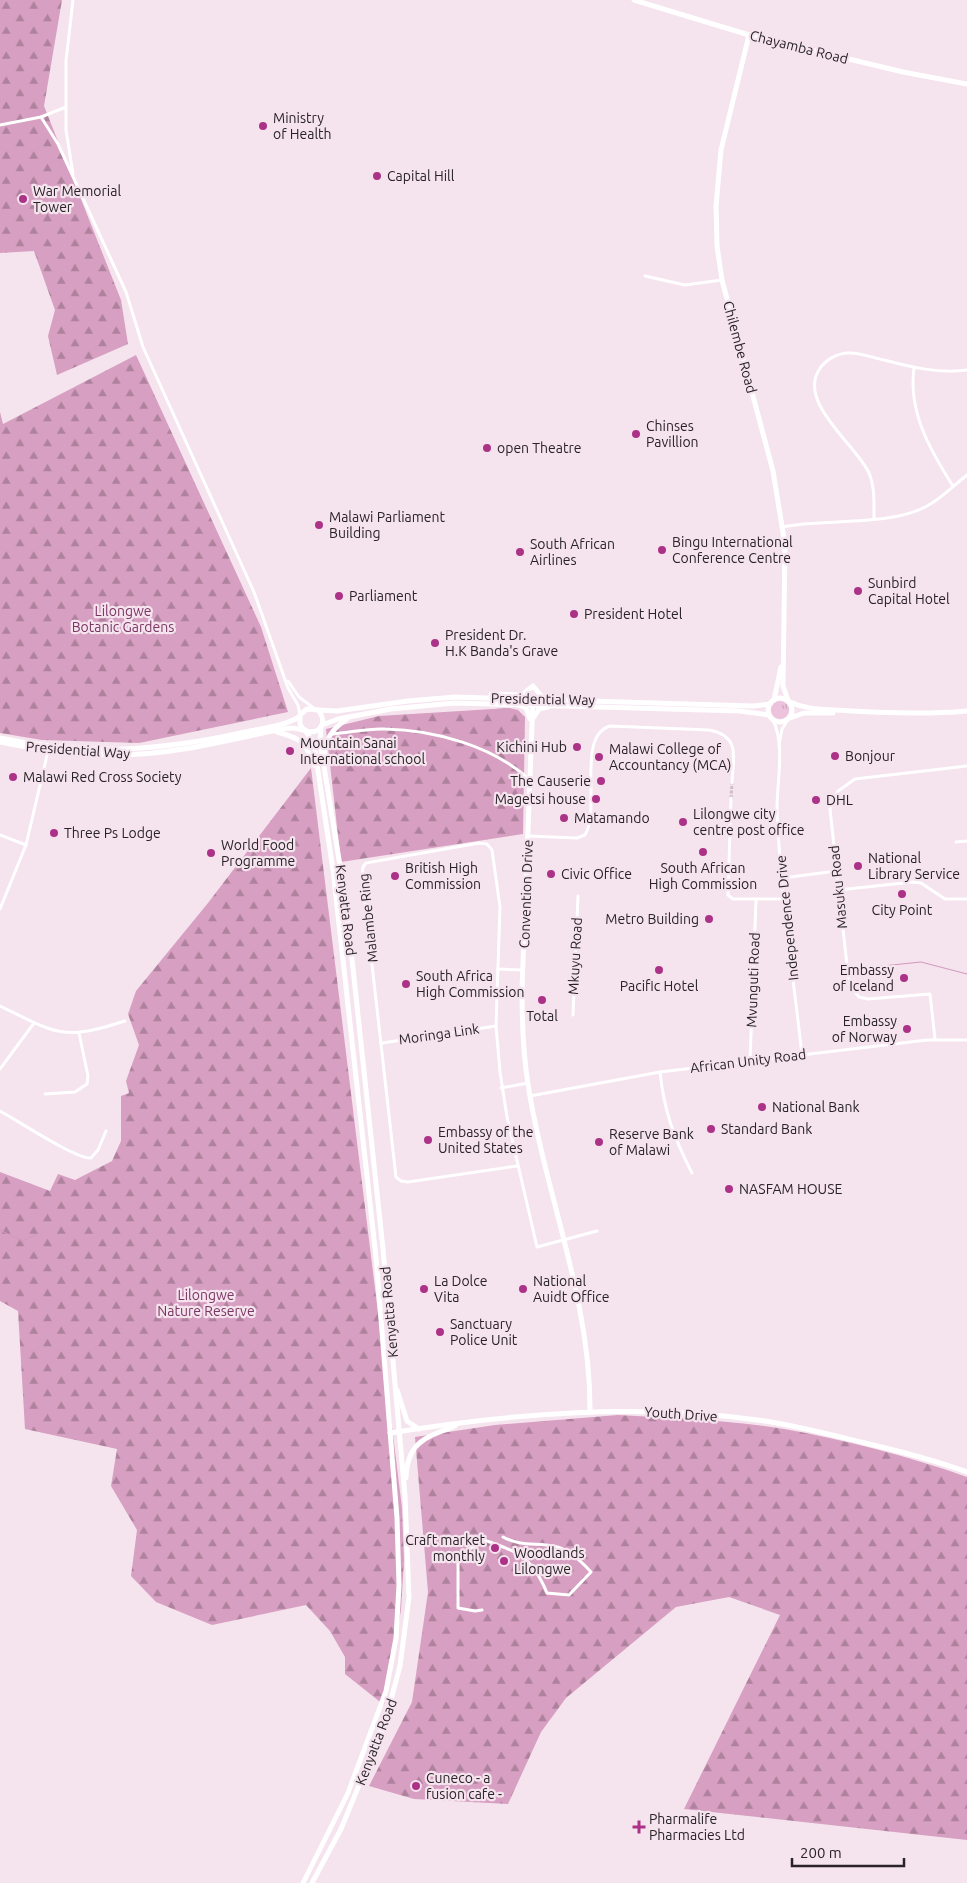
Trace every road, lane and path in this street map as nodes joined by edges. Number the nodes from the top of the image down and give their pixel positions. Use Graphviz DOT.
graph roads {
  1 [pos="73,0"];
  2 [pos="634,0"];
  3 [pos="749,35"];
  4 [pos="967,84"];
  5 [pos="66,108"];
  6 [pos="41,117"];
  7 [pos="0,125"];
  8 [pos="75,179"];
  9 [pos="645,276"];
  10 [pos="722,280"];
  11 [pos="914,368"];
  12 [pos="967,370"];
  13 [pos="967,475"];
  14 [pos="953,486"];
  15 [pos="874,518"];
  16 [pos="782,527"];
  17 [pos="783,659"];
  18 [pos="286,679"];
  19 [pos="471,697"];
  20 [pos="544,698"];
  21 [pos="533,701"];
  22 [pos="789,701"];
  23 [pos="772,702"];
  24 [pos="515,704"];
  25 [pos="593,706"];
  26 [pos="317,710"];
  27 [pos="967,711"];
  28 [pos="851,712"];
  29 [pos="300,716"];
  30 [pos="349,717"];
  31 [pos="771,717"];
  32 [pos="789,718"];
  33 [pos="321,726"];
  34 [pos="531,728"];
  35 [pos="304,730"];
  36 [pos="274,731"];
  37 [pos="330,734"];
  38 [pos="0,738"];
  39 [pos="0,742"];
  40 [pos="48,750"];
  41 [pos="779,750"];
  42 [pos="323,766"];
  43 [pos="967,766"];
  44 [pos="531,769"];
  45 [pos="318,775"];
  46 [pos="531,780"];
  47 [pos="732,783"];
  48 [pos="731,798"];
  49 [pos="0,834"];
  50 [pos="528,836"];
  51 [pos="967,841"];
  52 [pos="956,842"];
  53 [pos="26,845"];
  54 [pos="836,871"];
  55 [pos="783,878"];
  56 [pos="838,890"];
  57 [pos="578,896"];
  58 [pos="785,899"];
  59 [pos="967,899"];
  60 [pos="756,900"];
  61 [pos="0,909"];
  62 [pos="498,969"];
  63 [pos="523,970"];
  64 [pos="0,1006"];
  65 [pos="573,1015"];
  66 [pos="126,1021"];
  67 [pos="34,1023"];
  68 [pos="496,1026"];
  69 [pos="79,1033"];
  70 [pos="935,1039"];
  71 [pos="967,1040"];
  72 [pos="382,1043"];
  73 [pos="802,1055"];
  74 [pos="750,1060"];
  75 [pos="0,1069"];
  76 [pos="660,1072"];
  77 [pos="528,1083"];
  78 [pos="502,1088"];
  79 [pos="45,1094"];
  80 [pos="530,1096"];
  81 [pos="0,1111"];
  82 [pos="106,1131"];
  83 [pos="517,1166"];
  84 [pos="692,1173"];
  85 [pos="597,1231"];
  86 [pos="564,1241"];
  87 [pos="395,1385"];
  88 [pos="590,1412"];
  89 [pos="465,1422"];
  90 [pos="419,1429"];
  91 [pos="400,1431"];
  92 [pos="390,1433"];
  93 [pos="967,1472"];
  94 [pos="405,1496"];
  95 [pos="503,1537"];
  96 [pos="482,1610"];
  97 [pos="302,1883"];
  98 [pos="312,1883"];
  1 -- 5 [label="street"];
  2 -- 3 [label="main road, Chayamba Road"];
  3 -- 4 [label="main road, Chayamba Road"];
  3 -- 10 [label="main road, Chilembe Road"];
  5 -- 6 [label="street"];
  5 -- 8 [label="street"];
  6 -- 7 [label="street"];
  6 -- 8 [label="street"];
  8 -- 18 [label="street"];
  9 -- 10 [label="street"];
  10 -- 16 [label="main road, Chilembe Road"];
  11 -- 12 [label="street"];
  11 -- 14 [label="street"];
  11 -- 15 [label="street"];
  13 -- 14 [label="street"];
  14 -- 15 [label="street"];
  15 -- 16 [label="street"];
  16 -- 17 [label="main road, Chilembe Road"];
  17 -- 22 [label="main road"];
  17 -- 23 [label="main road"];
  18 -- 26 [label="street"];
  18 -- 29 [label="street"];
  19 -- 20 [label="main road"];
  19 -- 21 [label="main road, Presidential Way"];
  19 -- 26 [label="main road, Presidential Way"];
  20 -- 21 [label="main road, Presidential Way"];
  20 -- 23 [label="main road, Presidential Way"];
  21 -- 24 [label="main road, Presidential Way"];
  21 -- 25 [label="main road, Presidential Way"];
  21 -- 34 [label="main road, Convention Drive"];
  22 -- 23 [label="main road"];
  22 -- 28 [label="main road"];
  22 -- 32 [label="main road"];
  23 -- 31 [label="main road"];
  24 -- 30 [label="main road, Presidential Way"];
  24 -- 44 [label="main road"];
  25 -- 31 [label="main road, Presidential Way"];
  25 -- 34 [label="main road"];
  26 -- 29 [label="main road, Presidential Way"];
  26 -- 33 [label="main road"];
  27 -- 28 [label="main road"];
  28 -- 32 [label="main road"];
  29 -- 35 [label="main road"];
  29 -- 38 [label="main road, Presidential Way"];
  30 -- 33 [label="main road, Presidential Way"];
  30 -- 37 [label="main road"];
  31 -- 32 [label="main road"];
  31 -- 41 [label="street, Independence Drive"];
  32 -- 41 [label="street, Independence Drive"];
  33 -- 35 [label="main road, Presidential Way"];
  33 -- 42 [label="main road, Kenyatta Road"];
  34 -- 44 [label="main road, Convention Drive"];
  35 -- 36 [label="main road, Presidential Way"];
  35 -- 45 [label="main road, Kenyatta Road"];
  36 -- 40 [label="main road, Presidential Way"];
  36 -- 45 [label="main road"];
  37 -- 42 [label="main road"];
  37 -- 46 [label="street"];
  39 -- 40 [label="main road, Presidential Way"];
  40 -- 53 [label="street"];
  41 -- 55 [label="street, Independence Drive"];
  42 -- 87 [label="main road, Kenyatta Road"];
  43 -- 54 [label="street, Masuku Road"];
  44 -- 46 [label="main road, Convention Drive"];
  45 -- 92 [label="main road, Kenyatta Road"];
  46 -- 50 [label="main road, Convention Drive"];
  47 -- 50 [label="street"];
  48 -- 60 [label="street"];
  49 -- 53 [label="street"];
  50 -- 63 [label="main road, Convention Drive"];
  51 -- 52 [label="street"];
  53 -- 61 [label="street"];
  54 -- 55 [label="street"];
  54 -- 56 [label="street, Masuku Road"];
  55 -- 58 [label="street, Independence Drive"];
  56 -- 59 [label="street"];
  56 -- 70 [label="street, Masuku Road"];
  57 -- 65 [label="street, Mkuyu Road"];
  58 -- 60 [label="street"];
  58 -- 73 [label="street, Independence Drive"];
  60 -- 74 [label="street, Mvunguti Road"];
  62 -- 63 [label="street"];
  62 -- 68 [label="street, Malambe Ring"];
  62 -- 72 [label="street, Malambe Ring"];
  63 -- 77 [label="main road, Convention Drive"];
  64 -- 67 [label="street"];
  66 -- 69 [label="street"];
  67 -- 69 [label="street"];
  67 -- 75 [label="street"];
  68 -- 72 [label="street, Moringa Link"];
  68 -- 78 [label="street, Malambe Ring"];
  69 -- 79 [label="street"];
  70 -- 71 [label="street, African Unity Road"];
  70 -- 73 [label="street, African Unity Road"];
  72 -- 83 [label="street, Malambe Ring"];
  73 -- 74 [label="street, African Unity Road"];
  74 -- 76 [label="street, African Unity Road"];
  76 -- 80 [label="street, African Unity Road"];
  76 -- 84 [label="street"];
  77 -- 78 [label="street"];
  77 -- 80 [label="main road, Convention Drive"];
  78 -- 83 [label="street, Malambe Ring"];
  80 -- 86 [label="main road, Convention Drive"];
  81 -- 82 [label="street"];
  83 -- 86 [label="street, Malambe Ring"];
  85 -- 86 [label="street"];
  86 -- 88 [label="main road, Convention Drive"];
  87 -- 90 [label="main road"];
  87 -- 91 [label="main road, Kenyatta Road"];
  88 -- 89 [label="main road, Youth Drive"];
  88 -- 93 [label="main road, Youth Drive"];
  89 -- 90 [label="main road, Youth Drive"];
  89 -- 94 [label="main road"];
  90 -- 91 [label="main road, Youth Drive"];
  91 -- 92 [label="main road, Youth Drive"];
  91 -- 94 [label="main road, Kenyatta Road"];
  92 -- 97 [label="main road, Kenyatta Road"];
  94 -- 98 [label="main road, Kenyatta Road"];
  95 -- 96 [label="street"];
}
